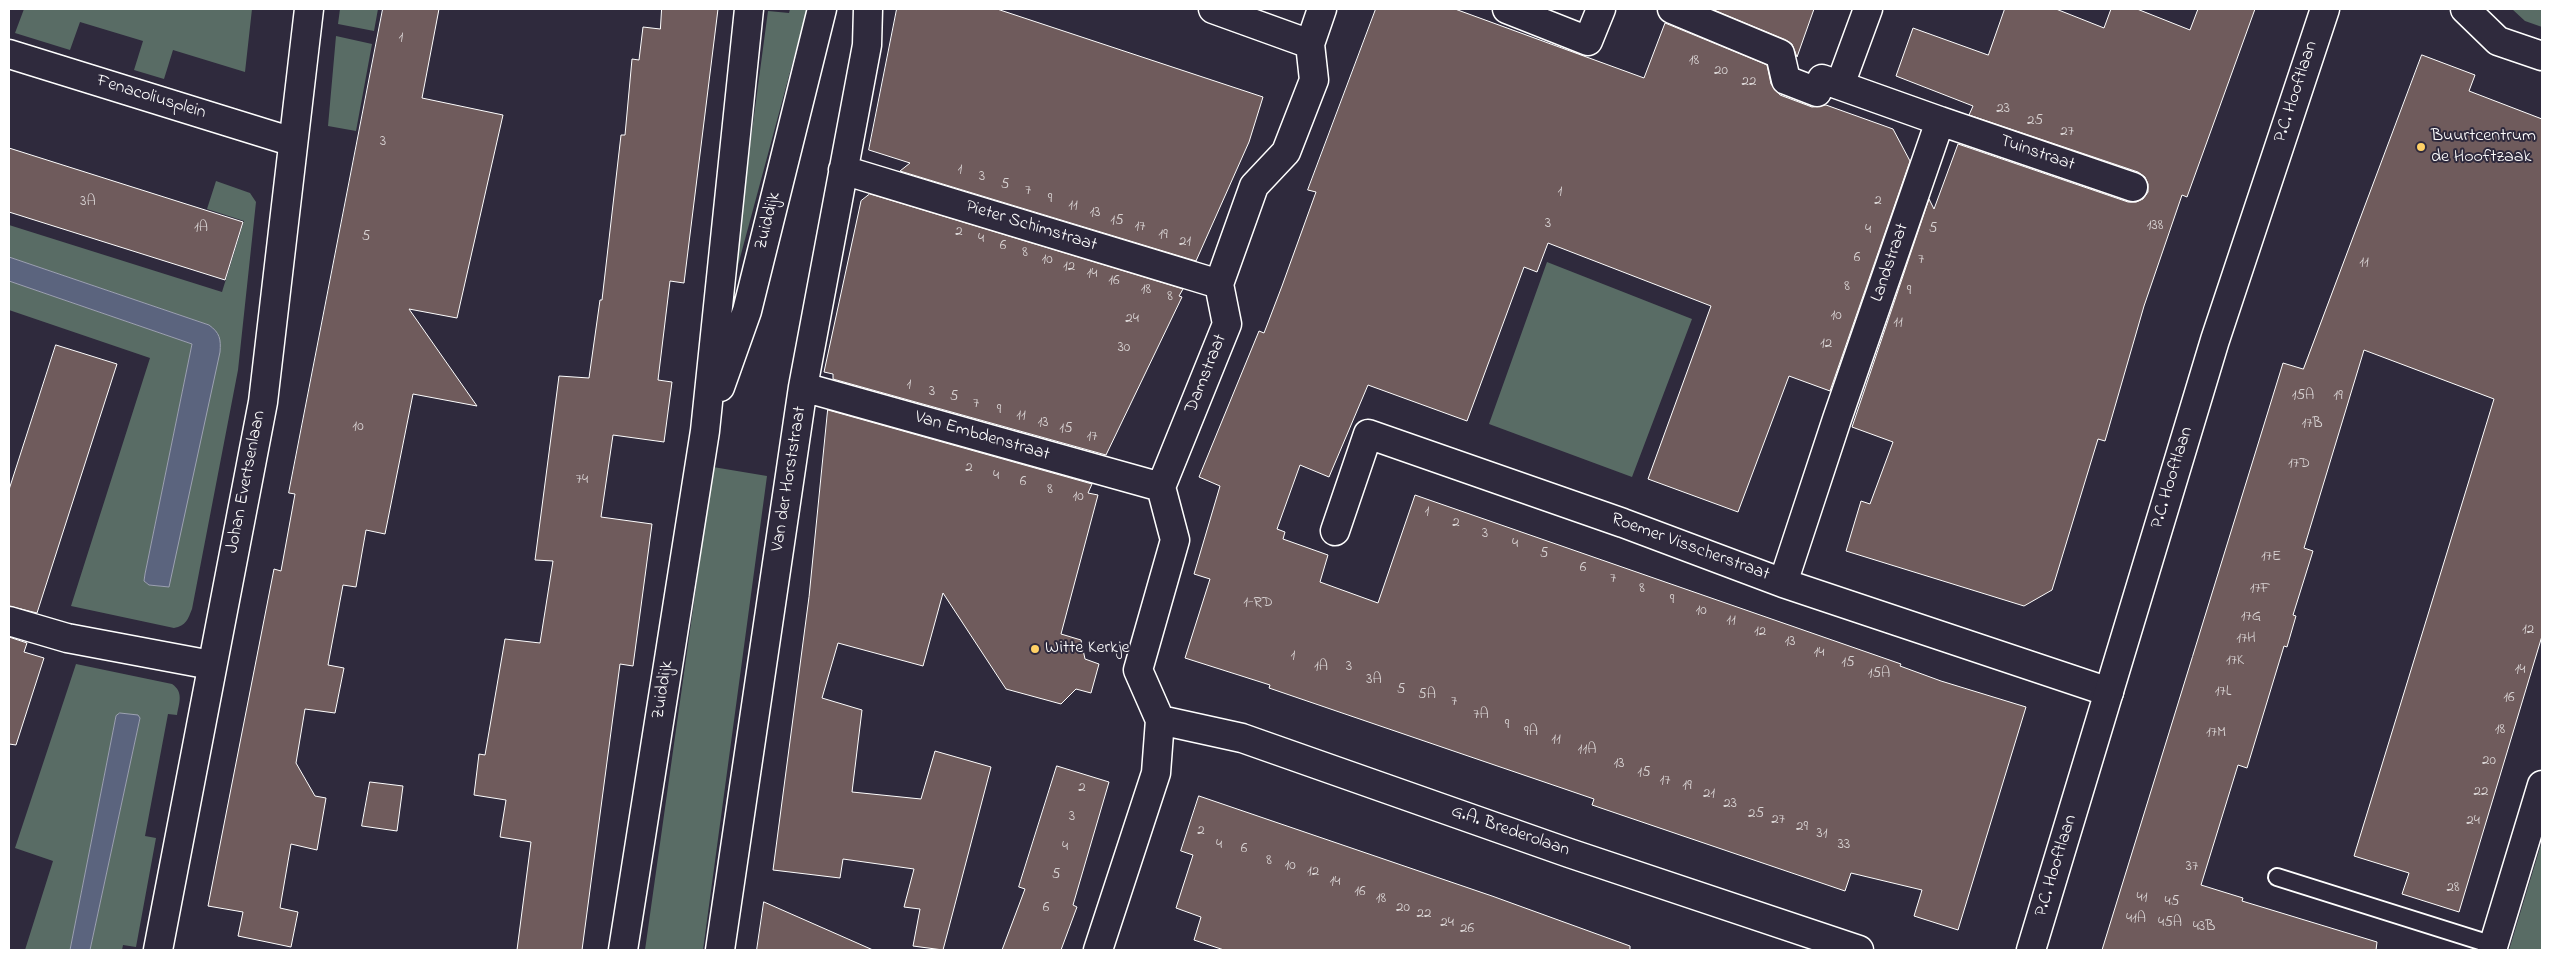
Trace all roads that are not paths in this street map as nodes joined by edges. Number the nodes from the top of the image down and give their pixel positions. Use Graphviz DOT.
graph roads {
  1 [pos="309,9"];
  2 [pos="749,9"];
  3 [pos="822,9"];
  4 [pos="868,9"];
  5 [pos="1213,9"];
  6 [pos="1322,9"];
  7 [pos="1507,9"];
  8 [pos="1601,9"];
  9 [pos="1672,9"];
  10 [pos="1868,9"];
  11 [pos="2325,9"];
  12 [pos="2465,9"];
  13 [pos="1310,44"];
  14 [pos="9,54"];
  15 [pos="2542,56"];
  16 [pos="1840,85"];
  17 [pos="1940,121"];
  18 [pos="293,142"];
  19 [pos="843,170"];
  20 [pos="2134,187"];
  21 [pos="1219,284"];
  22 [pos="803,387"];
  23 [pos="705,431"];
  24 [pos="1161,487"];
  25 [pos="1335,531"];
  26 [pos="1783,583"];
  27 [pos="9,621"];
  28 [pos="211,665"];
  29 [pos="2109,692"];
  30 [pos="1160,720"];
  31 [pos="2542,785"];
  32 [pos="2277,877"];
  33 [pos="2493,948"];
  34 [pos="158,950"];
  35 [pos="623,950"];
  36 [pos="720,950"];
  37 [pos="1098,950"];
  38 [pos="1859,950"];
  39 [pos="2031,950"];
  1 -- 18 [label="street, Johan Evertsenlaan"];
  2 -- 23 [label="street, Zuiddijk"];
  3 -- 23 [label="street, Zuiddijk"];
  4 -- 19 [label="street, Van der Horststraat"];
  5 -- 13 [label="street"];
  6 -- 13 [label="street"];
  7 -- 8 [label="street"];
  9 -- 16 [label="street"];
  10 -- 16 [label="street"];
  11 -- 29 [label="street, P.C. Hooftlaan"];
  12 -- 15 [label="street"];
  13 -- 21 [label="street"];
  14 -- 18 [label="street, Fenacoliusplein"];
  16 -- 17 [label="street"];
  17 -- 20 [label="street, Tuinstraat"];
  17 -- 26 [label="street, Landstraat"];
  18 -- 28 [label="street, Johan Evertsenlaan"];
  19 -- 21 [label="street, Pieter Schimstraat"];
  19 -- 22 [label="street, Van der Horststraat"];
  21 -- 24 [label="street, Damstraat"];
  22 -- 24 [label="street, Van Embdenstraat"];
  22 -- 36 [label="street, Van der Horststraat"];
  23 -- 35 [label="street, Zuiddijk"];
  24 -- 30 [label="street"];
  25 -- 26 [label="street, Roemer Visscherstraat"];
  26 -- 29 [label="street, Roemer Visscherstraat"];
  27 -- 28 [label="street"];
  28 -- 34 [label="street, Johan Evertsenlaan"];
  29 -- 39 [label="street, P.C. Hooftlaan"];
  30 -- 37 [label="street"];
  30 -- 38 [label="street, G.A. Brederolaan"];
  31 -- 33 [label="street"];
  32 -- 33 [label="lane"];
}
